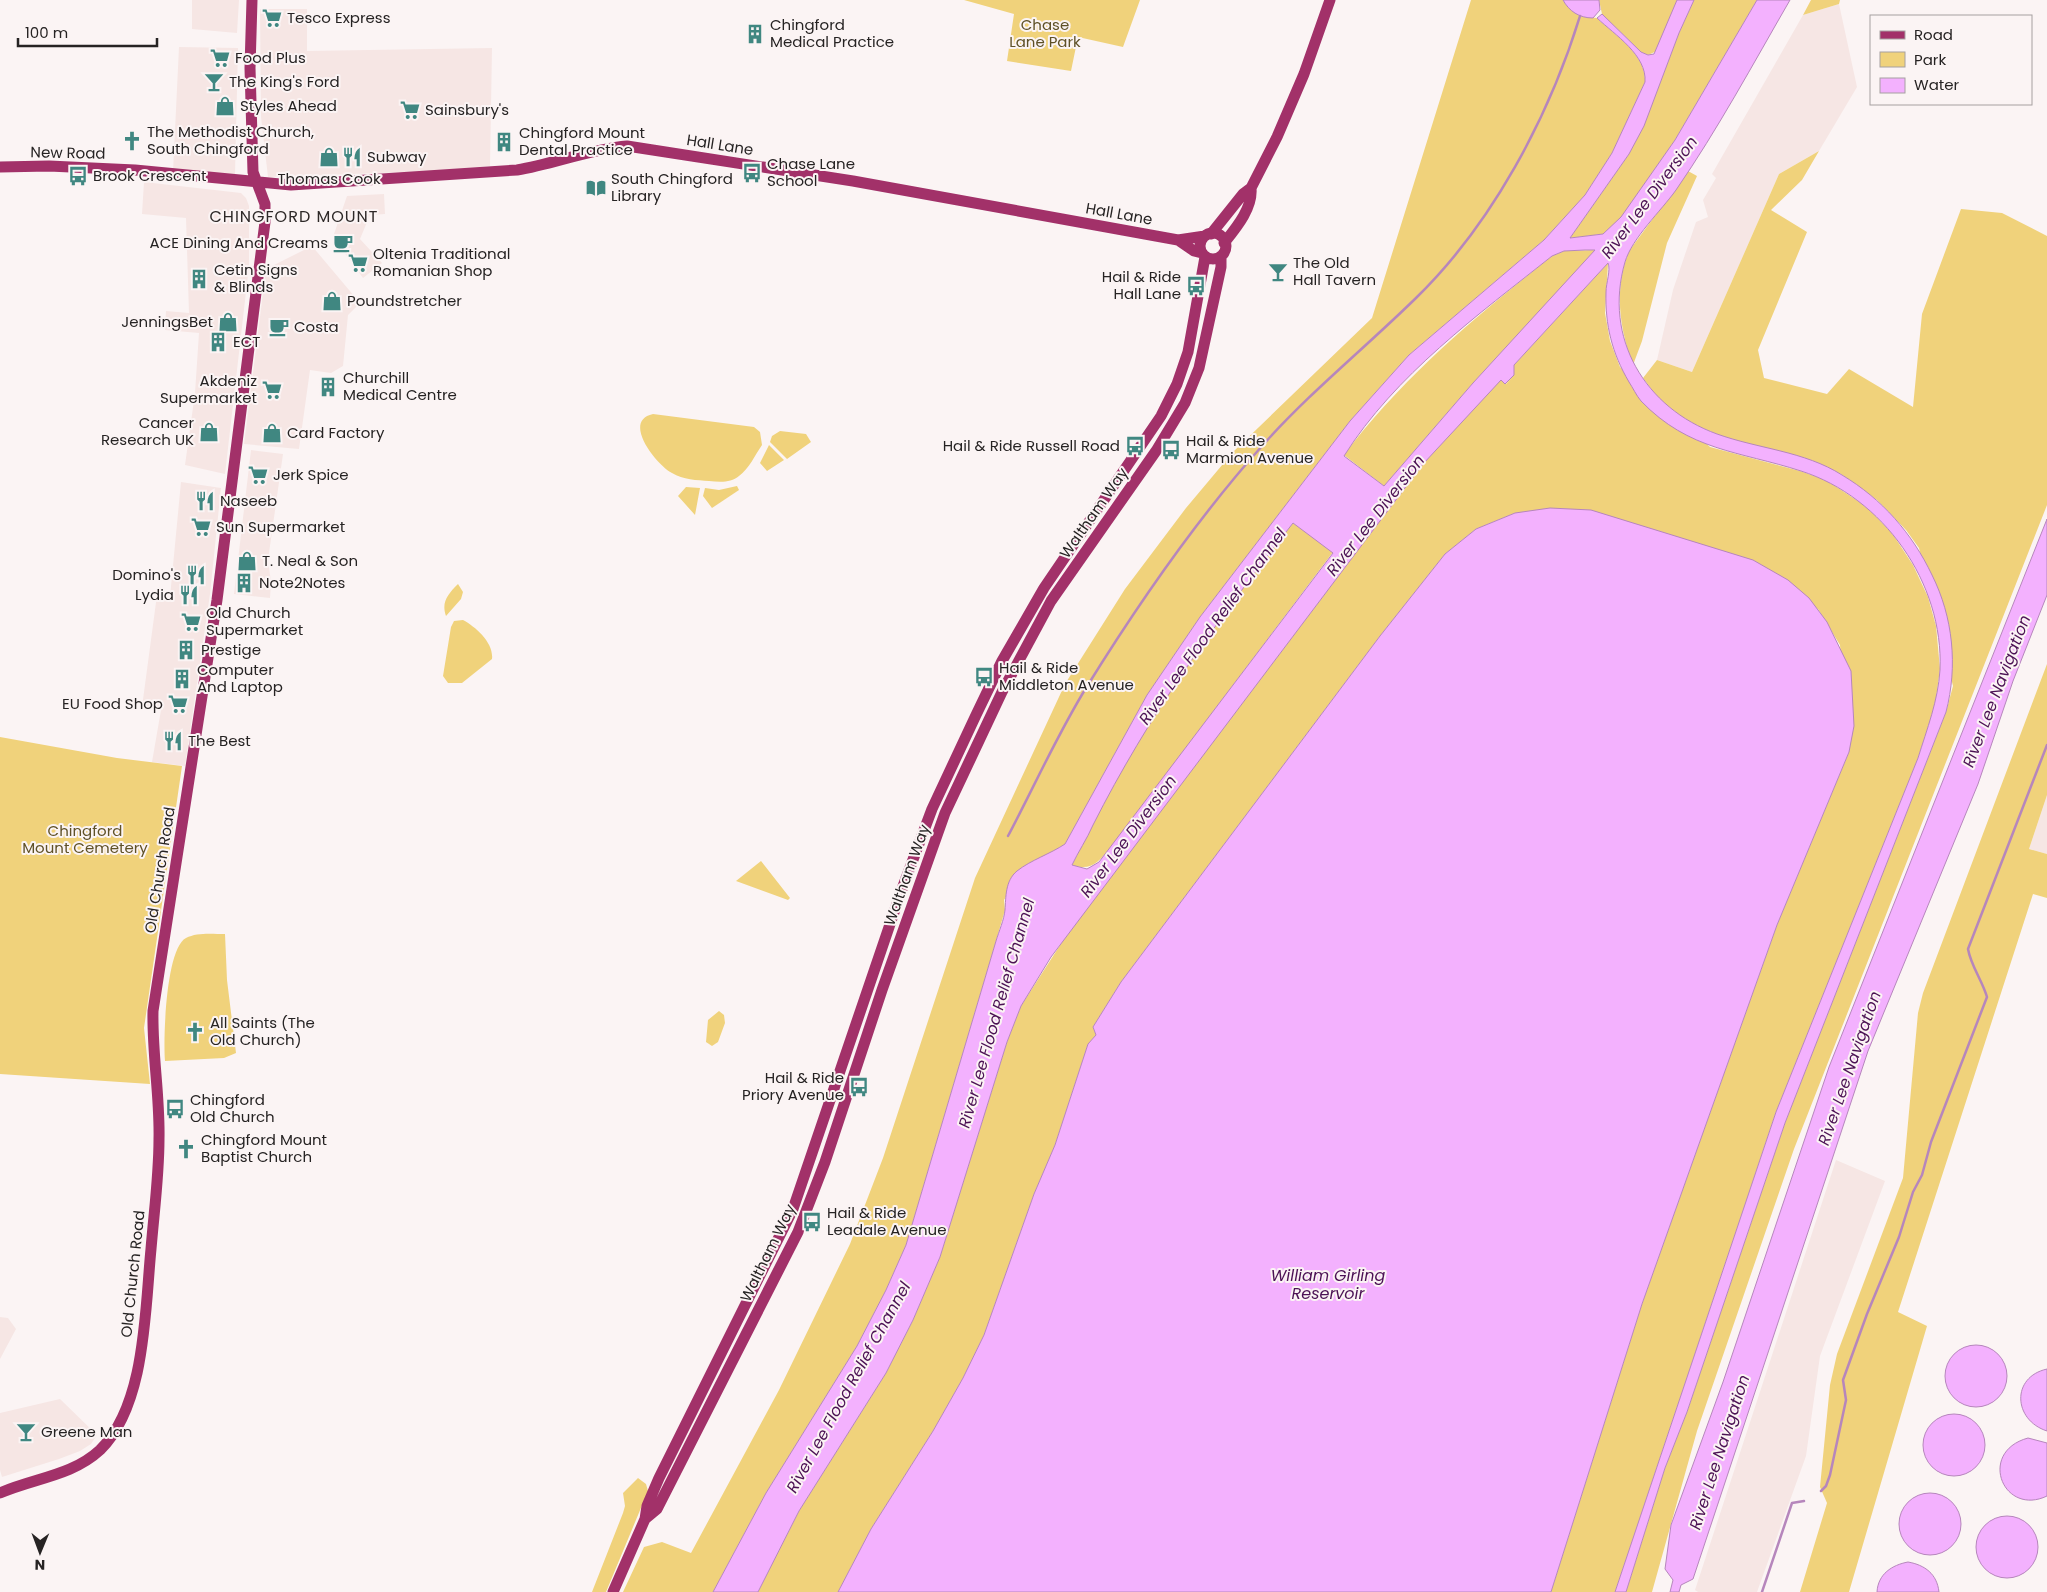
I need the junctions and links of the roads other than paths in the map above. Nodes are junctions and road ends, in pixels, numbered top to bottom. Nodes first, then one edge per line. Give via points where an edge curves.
1 (252, 0) edge
2 (1330, 0) edge
3 (0, 167) edge
4 (255, 182) junction
5 (1251, 188) junction
6 (1208, 235) junction
7 (1178, 240) junction
8 (1224, 243) junction
9 (1204, 255) junction
10 (1221, 256) junction
11 (1115, 483) junction
12 (1128, 491) junction
13 (1053, 575) junction
14 (1064, 582) junction
15 (976, 715) junction
16 (988, 721) junction
17 (910, 866) junction
18 (924, 870) junction
19 (891, 919) junction
20 (906, 923) junction
21 (876, 959) junction
22 (891, 964) junction
23 (858, 1016) junction
24 (872, 1020) junction
25 (828, 1110) junction
26 (842, 1113) junction
27 (783, 1232) junction
28 (795, 1238) junction
29 (730, 1335) junction
30 (742, 1341) junction
31 (659, 1478) junction
32 (670, 1484) junction
33 (0, 1492) edge
34 (645, 1519) junction
35 (613, 1592) edge

1 - 4 main road via 250,68
2 - 5 main road via 1304,74
3 - 4 main road, New Road via 135,170
4 - 7 main road, Hall Lane via 291,185 488,173 538,167 627,146 854,181
4 - 33 main road, Old Church Road via 265,204 265,230 215,609 153,1011 159,1139 146,1311 135,1377 113,1433 89,1459 65,1472
5 - 6 main road
5 - 8 main road via 1252,197 1242,218
6 - 7 main road, Hall Lane
6 - 8 main road via 1220,236
6 - 9 main road via 1200,244
7 - 9 main road, Hall Lane
8 - 10 main road
9 - 10 main road via 1212,259
9 - 11 main road, Waltham Way via 1188,352 1177,384 1161,416
10 - 12 main road, Waltham Way via 1194,383 1174,422
11 - 12 main road
11 - 13 main road, Waltham Way
12 - 14 main road, Waltham Way
13 - 14 main road
13 - 15 main road, Waltham Way via 1002,661
14 - 16 main road, Waltham Way
15 - 16 main road
15 - 17 main road, Waltham Way via 932,809
16 - 18 main road, Waltham Way via 945,812
17 - 18 main road
17 - 19 main road, Waltham Way
18 - 20 main road, Waltham Way
19 - 20 main road
19 - 21 main road, Waltham Way
20 - 22 main road, Waltham Way
21 - 22 main road
21 - 23 main road, Waltham Way
22 - 24 main road, Waltham Way
23 - 24 main road
23 - 25 main road, Waltham Way
24 - 26 main road, Waltham Way
25 - 26 main road
25 - 27 main road, Waltham Way
26 - 28 main road, Waltham Way
27 - 28 main road
27 - 29 main road, Waltham Way
28 - 30 main road, Waltham Way
29 - 30 main road
29 - 31 main road, Waltham Way
30 - 32 main road, Waltham Way
31 - 32 main road
31 - 34 main road, Waltham Way
32 - 34 main road, Waltham Way via 657,1510
34 - 35 main road, Waltham Way

